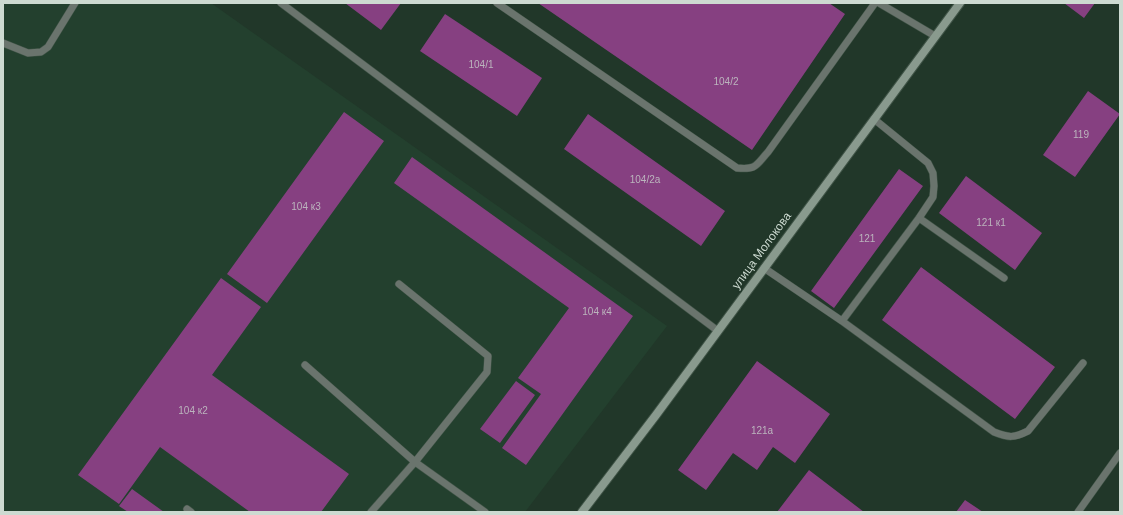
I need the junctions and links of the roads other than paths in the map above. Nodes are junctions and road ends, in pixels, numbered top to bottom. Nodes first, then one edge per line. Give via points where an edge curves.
1 (75, 3) edge
2 (282, 3) edge
3 (497, 3) edge
4 (875, 3) edge
5 (880, 3) edge
6 (960, 3) edge
7 (935, 36) junction
8 (3, 43) edge
9 (874, 119) junction
10 (918, 218) junction
11 (764, 268) junction
12 (1004, 278) dead end
13 (399, 284) dead end
14 (842, 321) junction
15 (718, 331) junction
16 (1083, 363) dead end
17 (305, 365) dead end
18 (1120, 453) edge
19 (415, 462) junction
20 (371, 512) edge
21 (485, 512) edge
22 (582, 512) edge
23 (1078, 512) edge

1 - 8 lane via 48,47 41,52 28,53
2 - 15 lane
3 - 4 lane via 737,168 746,169 754,168 768,152
5 - 7 lane
6 - 7 street, улица Молокова
7 - 9 street, улица Молокова
9 - 10 lane via 928,164 933,173 933,197
9 - 11 street, улица Молокова
10 - 12 lane
10 - 14 lane
11 - 14 lane
11 - 15 street, улица Молокова
13 - 19 lane via 488,356 487,372
14 - 16 lane via 994,432 1006,437 1017,437 1028,431
15 - 22 street, улица Молокова
17 - 19 lane
18 - 23 lane
19 - 20 lane
19 - 21 lane

